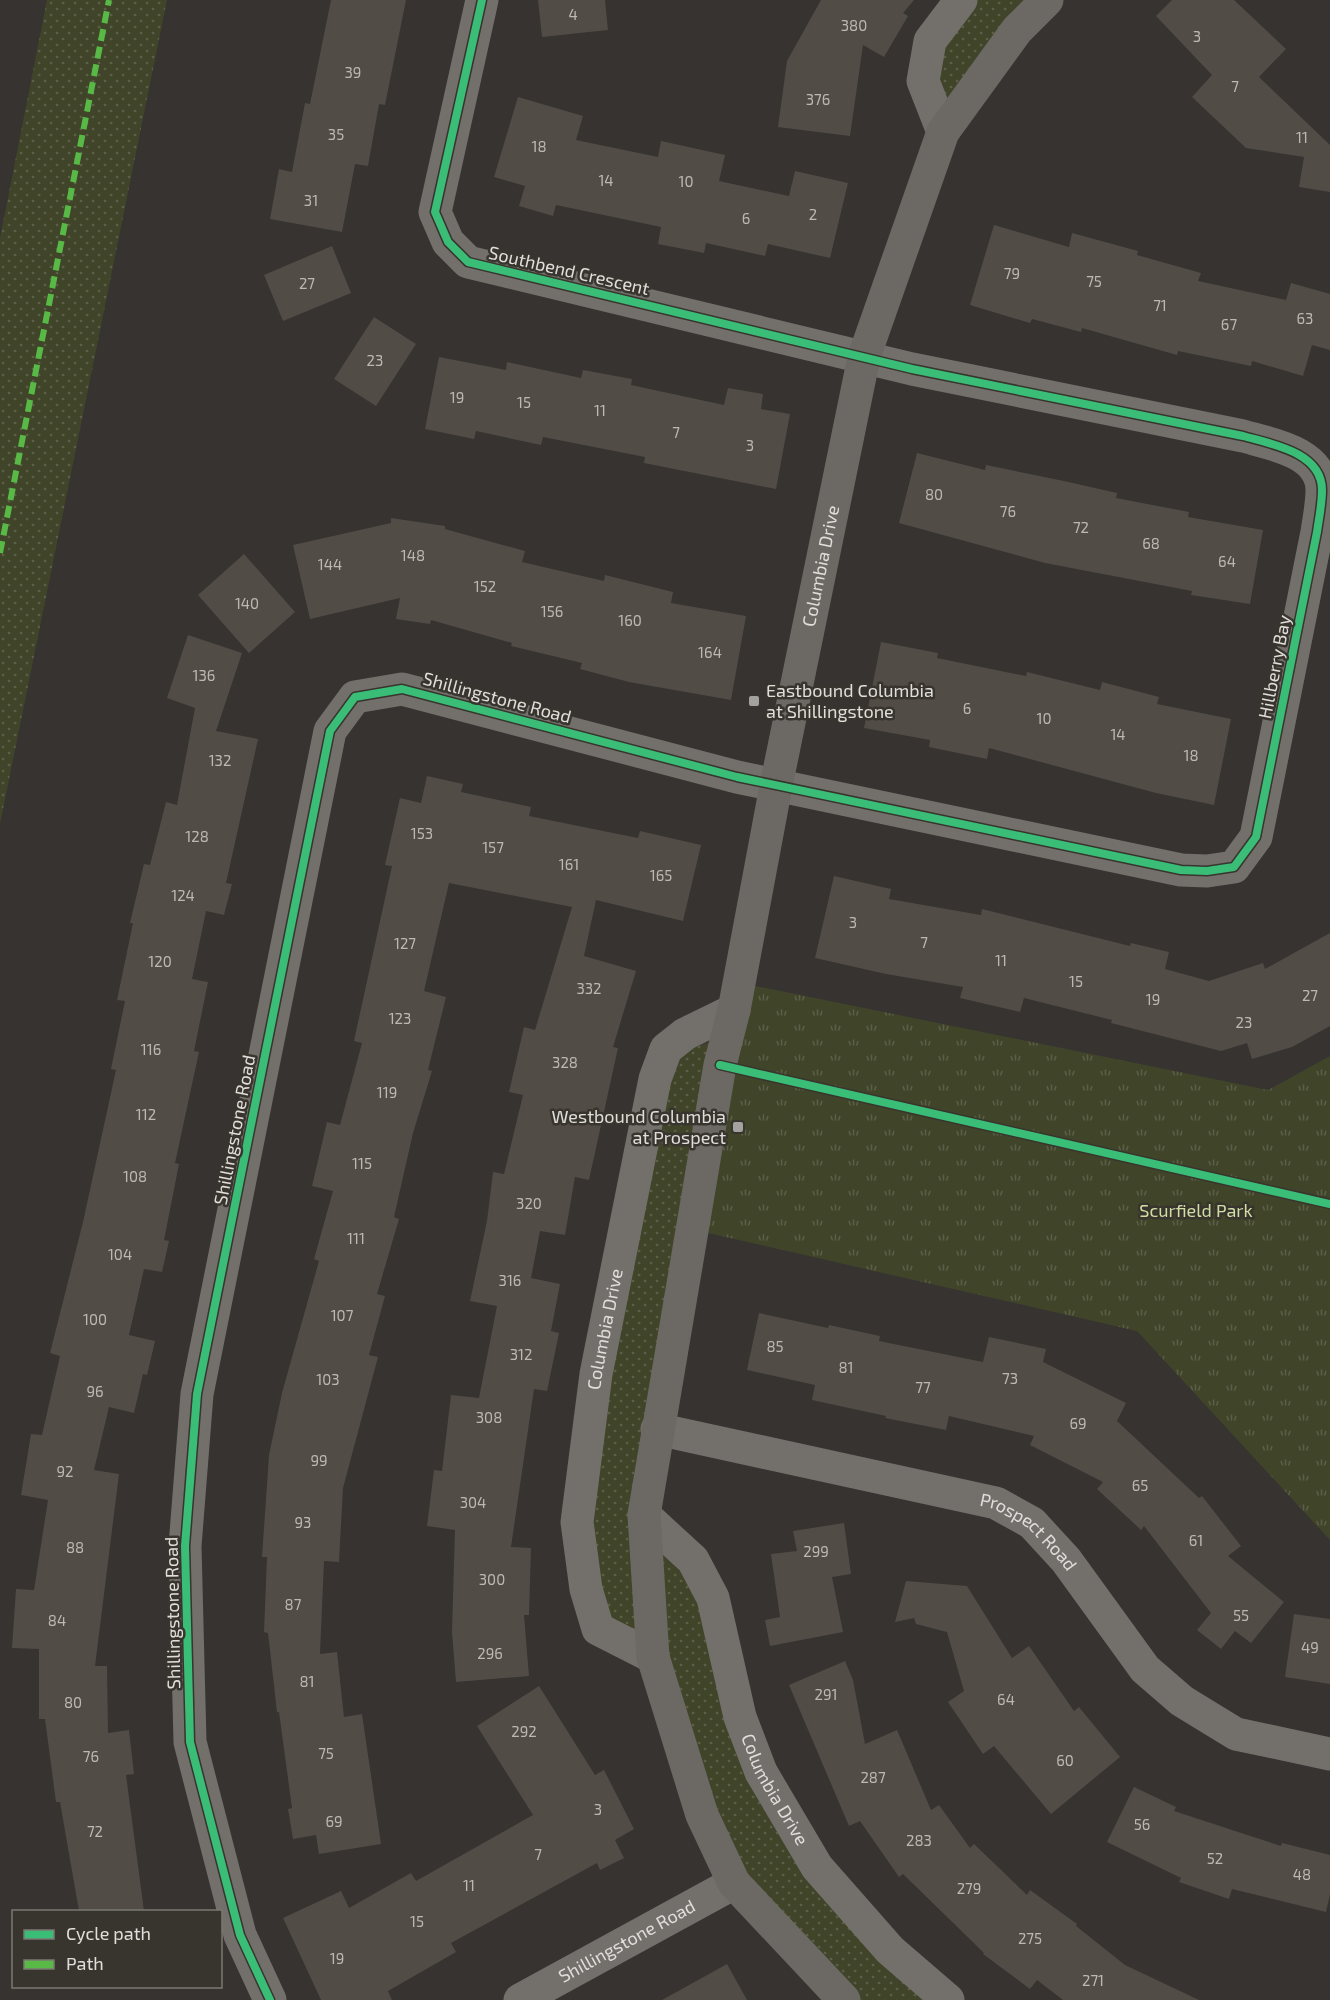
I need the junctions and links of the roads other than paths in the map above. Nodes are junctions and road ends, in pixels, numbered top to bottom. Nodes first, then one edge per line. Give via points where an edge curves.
1 (482, 0) edge
2 (961, 0) edge
3 (1047, 0) edge
4 (943, 132) junction
5 (864, 357) junction
6 (776, 786) junction
7 (734, 1010) junction
8 (657, 1429) junction
9 (644, 1515) junction
10 (653, 1657) junction
11 (1330, 1754) edge
12 (734, 1883) junction
13 (270, 2000) edge
14 (520, 2000) edge
15 (844, 2000) edge
16 (948, 2000) edge

1 - 5 street, Southbend Crescent via 435,212 448,242 468,262
2 - 4 street via 930,40 923,81
3 - 4 street, Columbia Drive via 1017,30
4 - 5 street, Columbia Drive
5 - 6 street, Columbia Drive
5 - 6 street, Hillberry Bay via 1243,436 1283,447 1312,463 1323,488 1317,532 1256,837 1234,867 1181,870
6 - 7 street, Columbia Drive
6 - 13 street, Shillingstone Road via 402,689 355,697 330,732 197,1394 185,1546 190,1742 240,1935
7 - 8 street, Columbia Drive via 720,1065
7 - 10 street, Columbia Drive via 685,1034 666,1049 655,1079 596,1374 577,1522 586,1589 598,1629
8 - 9 street, Columbia Drive
8 - 11 street, Prospect Road via 996,1503 1032,1523 1066,1560 1145,1669 1182,1701 1236,1734
9 - 10 street, Columbia Drive
9 - 16 street, Columbia Drive via 693,1560 713,1598 740,1717 752,1750 817,1867 890,1950
10 - 12 street, Columbia Drive via 702,1815
12 - 14 street, Shillingstone Road
12 - 15 street, Columbia Drive

